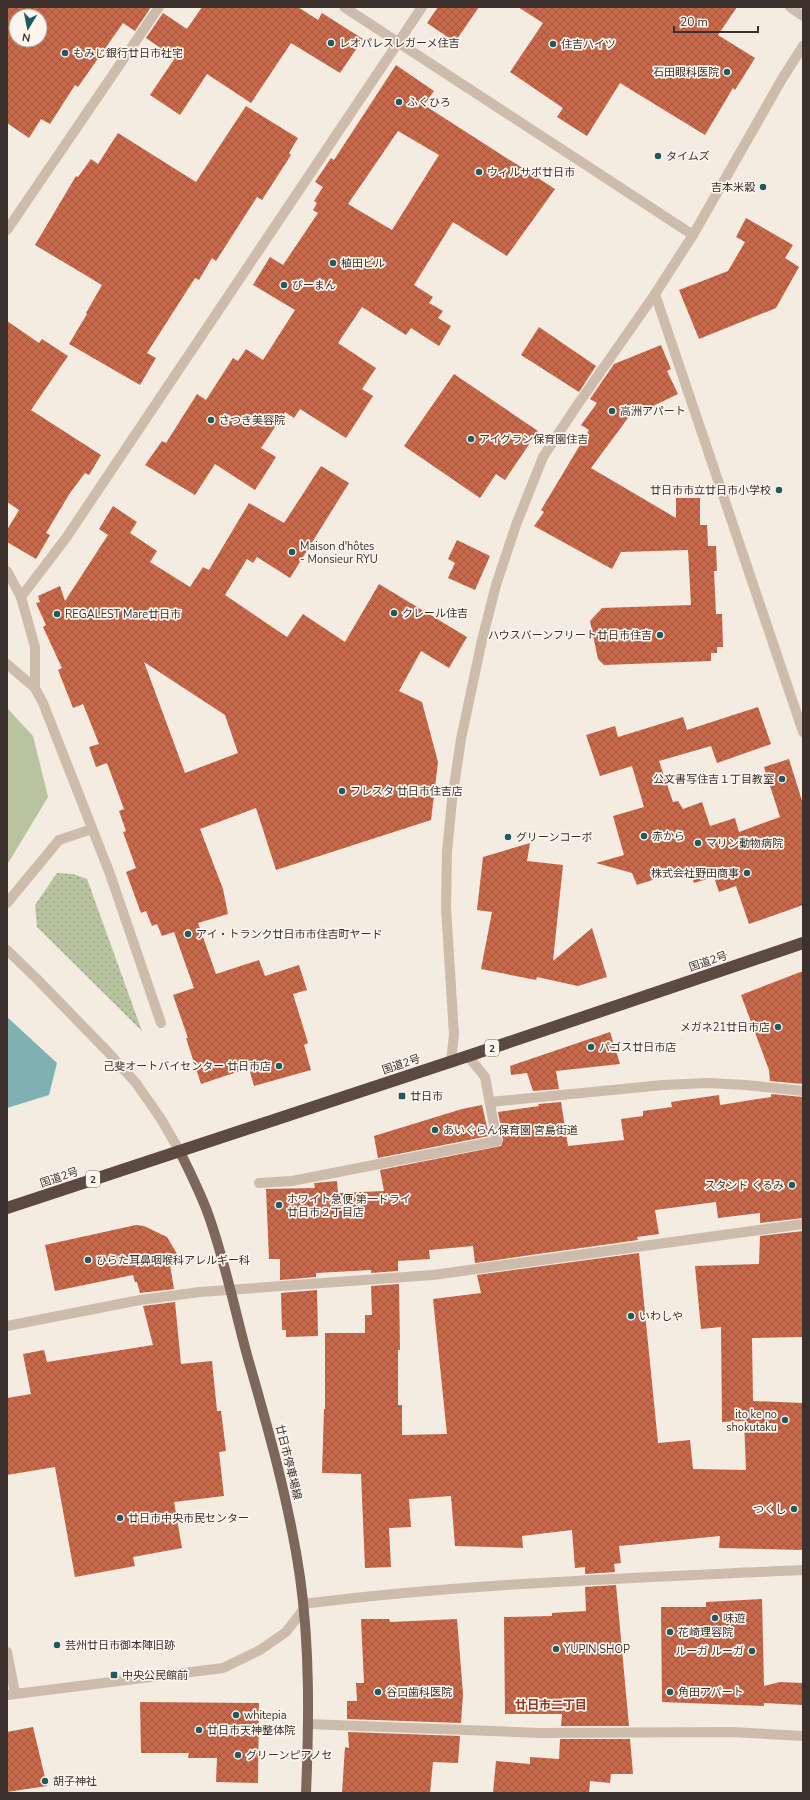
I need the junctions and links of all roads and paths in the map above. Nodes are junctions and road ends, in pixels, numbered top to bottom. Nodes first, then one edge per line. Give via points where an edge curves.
1 (160, 7) edge
2 (344, 7) edge
3 (422, 7) edge
4 (790, 7) edge
5 (803, 16) edge
6 (398, 43) junction
7 (803, 46) edge
8 (7, 230) edge
9 (693, 235) junction
10 (655, 294) junction
11 (7, 571) edge
12 (21, 597) junction
13 (7, 664) edge
14 (35, 688) junction
15 (799, 705) edge
16 (803, 732) edge
17 (92, 828) junction
18 (7, 903) edge
19 (803, 943) edge
20 (7, 950) edge
21 (161, 1023) dead end
22 (468, 1056) junction
23 (451, 1062) junction
24 (803, 1092) edge
25 (490, 1102) junction
26 (179, 1150) junction
27 (259, 1183) dead end
28 (7, 1208) edge
29 (803, 1224) edge
30 (230, 1290) junction
31 (7, 1326) edge
32 (803, 1570) edge
33 (303, 1607) junction
34 (7, 1652) edge
35 (11, 1694) edge
36 (308, 1724) junction
37 (803, 1736) edge
38 (306, 1793) edge

1 - 8 street
2 - 6 street
3 - 6 street
4 - 5 street
6 - 9 street
6 - 12 street via 66,538
7 - 9 street
9 - 10 street
10 - 15 street
10 - 23 street via 543,457 496,584 462,739 448,845 446,907 454,1035
11 - 12 street
12 - 14 street via 35,647
13 - 14 street
14 - 17 street
15 - 16 street
17 - 18 street via 59,840
17 - 21 street
19 - 22 highway, 国道2号 / 2
20 - 26 street via 136,1083
22 - 23 highway, 国道2号 / 2
22 - 25 street via 485,1077
23 - 26 highway, 国道2号 / 2
24 - 25 street via 708,1083
25 - 27 street via 497,1141 292,1181
26 - 28 highway, 国道2号 / 2
26 - 30 main road, 廿日市停車場線 via 207,1212
29 - 30 street via 433,1275
30 - 31 street via 140,1300
30 - 33 main road, 廿日市停車場線 via 290,1516
32 - 33 street via 462,1588
33 - 35 street via 286,1632 260,1650 223,1668
33 - 36 main road, 廿日市停車場線 via 307,1650
34 - 35 street
36 - 37 street via 540,1732 730,1732
36 - 38 main road, 廿日市停車場線

